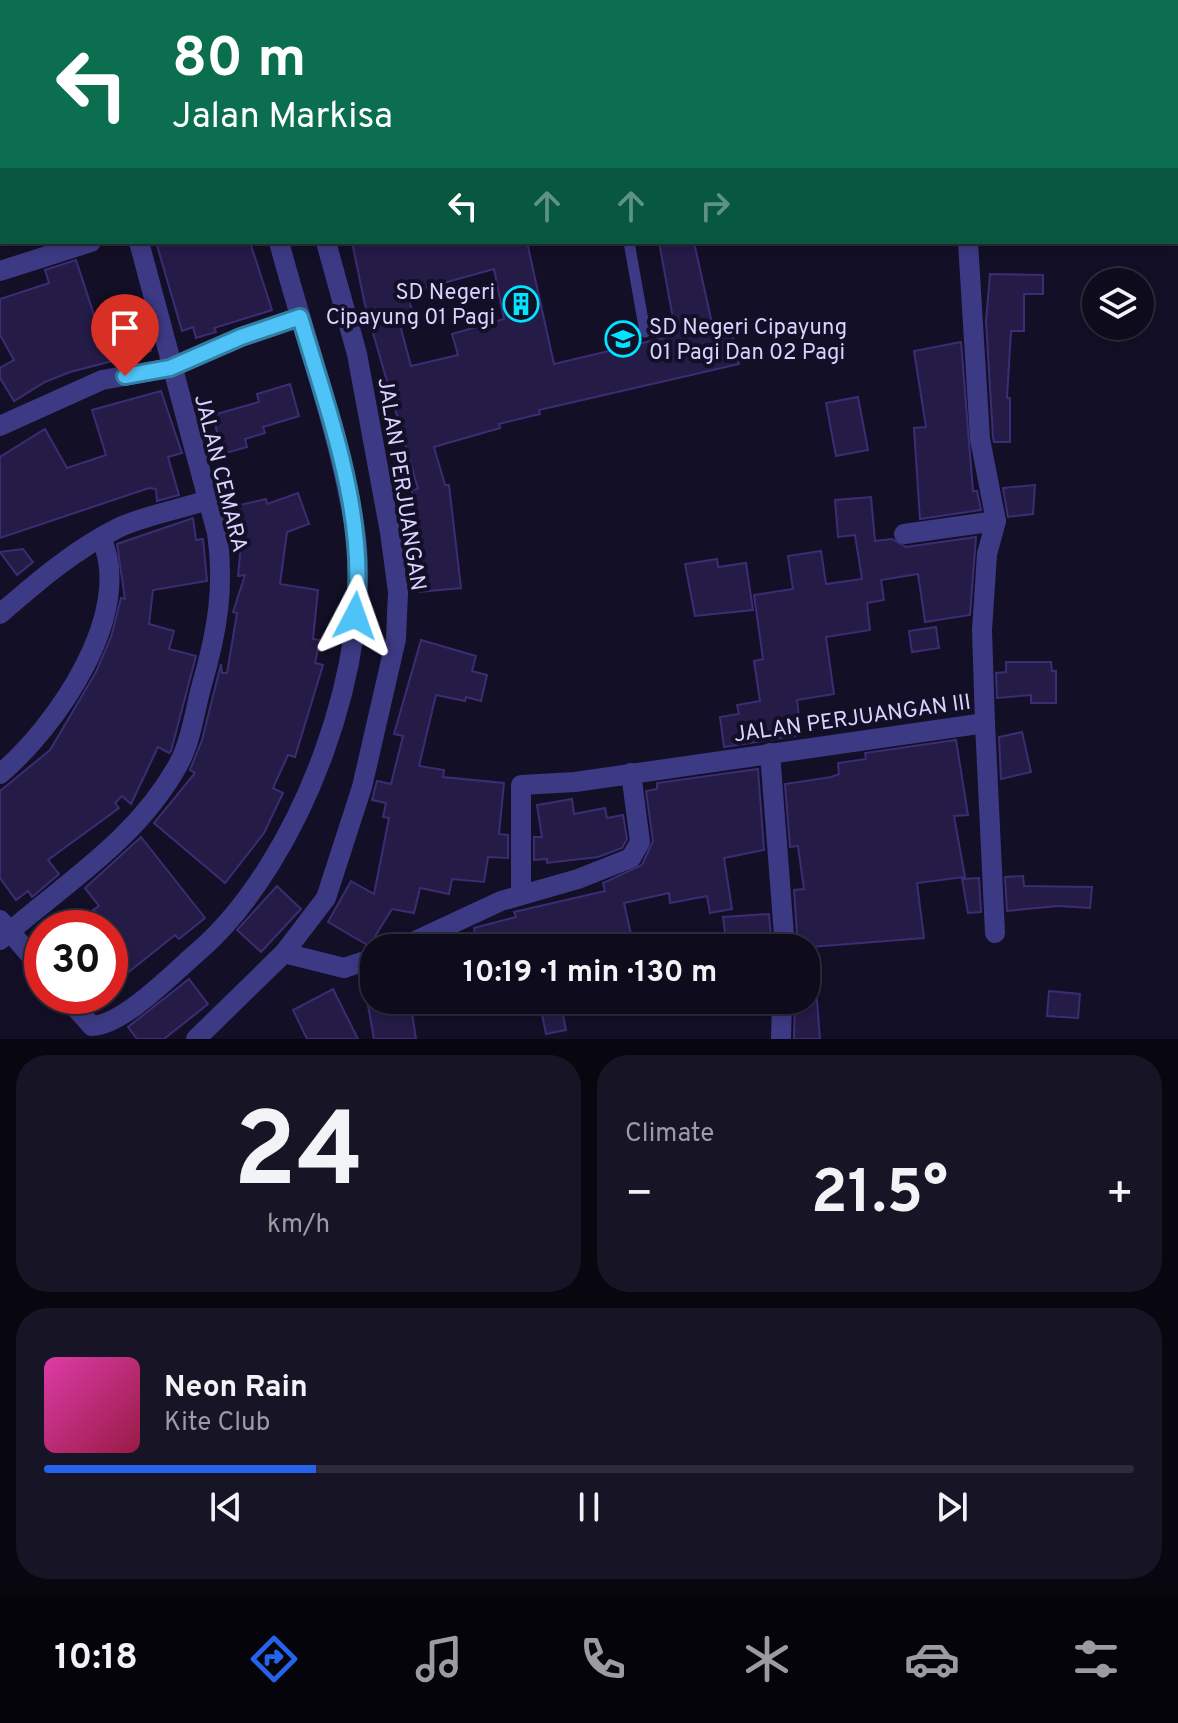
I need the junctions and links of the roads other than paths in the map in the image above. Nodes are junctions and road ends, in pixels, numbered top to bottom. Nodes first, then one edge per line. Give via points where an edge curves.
1 (85, 244) edge
2 (140, 244) edge
3 (280, 244) edge
4 (327, 244) edge
5 (629, 244) edge
6 (968, 244) edge
7 (0, 271) edge
8 (300, 317) junction
9 (645, 332) dead end
10 (170, 368) junction
11 (0, 426) edge
12 (208, 500) junction
13 (996, 521) junction
14 (904, 534) dead end
15 (101, 538) junction
16 (0, 614) edge
17 (985, 723) junction
18 (770, 753) junction
19 (631, 773) junction
20 (0, 774) edge
21 (521, 894) junction
22 (3, 931) edge
23 (995, 933) dead end
24 (428, 934) edge
25 (784, 934) edge
26 (24, 951) edge
27 (284, 953) junction
28 (360, 963) edge
29 (128, 1008) edge
30 (81, 1014) edge
31 (121, 1014) edge
32 (782, 1014) edge
33 (196, 1039) edge
34 (781, 1039) edge

1 - 7 street
2 - 10 street, JALAN CEMARA
3 - 8 street
4 - 27 street, JALAN PERJUANGAN via 369,414 395,563 398,614 390,675 342,858 326,898
5 - 9 lane
6 - 13 street, JALAN PERJUANGAN III via 982,458
8 - 10 street
8 - 29 street via 354,526 358,586 340,696 300,811 276,854 208,942
10 - 11 street via 102,380
10 - 12 street, JALAN CEMARA
12 - 15 street
12 - 22 street, JALAN CEMARA via 221,562 220,612 179,763 122,839 75,882
13 - 14 street
13 - 17 street, JALAN PERJUANGAN III via 987,554 982,630
15 - 16 street
15 - 20 street via 108,554 108,589 92,650 57,716
17 - 18 street, JALAN PERJUANGAN III
17 - 23 street
18 - 19 street, JALAN PERJUANGAN III
18 - 25 street
19 - 21 street via 640,842 631,858
19 - 21 street, JALAN PERJUANGAN III via 521,785
21 - 24 street
22 - 26 street
27 - 28 street via 344,968
27 - 33 street, JALAN PERJUANGAN
30 - 31 street via 92,1026
32 - 34 street

